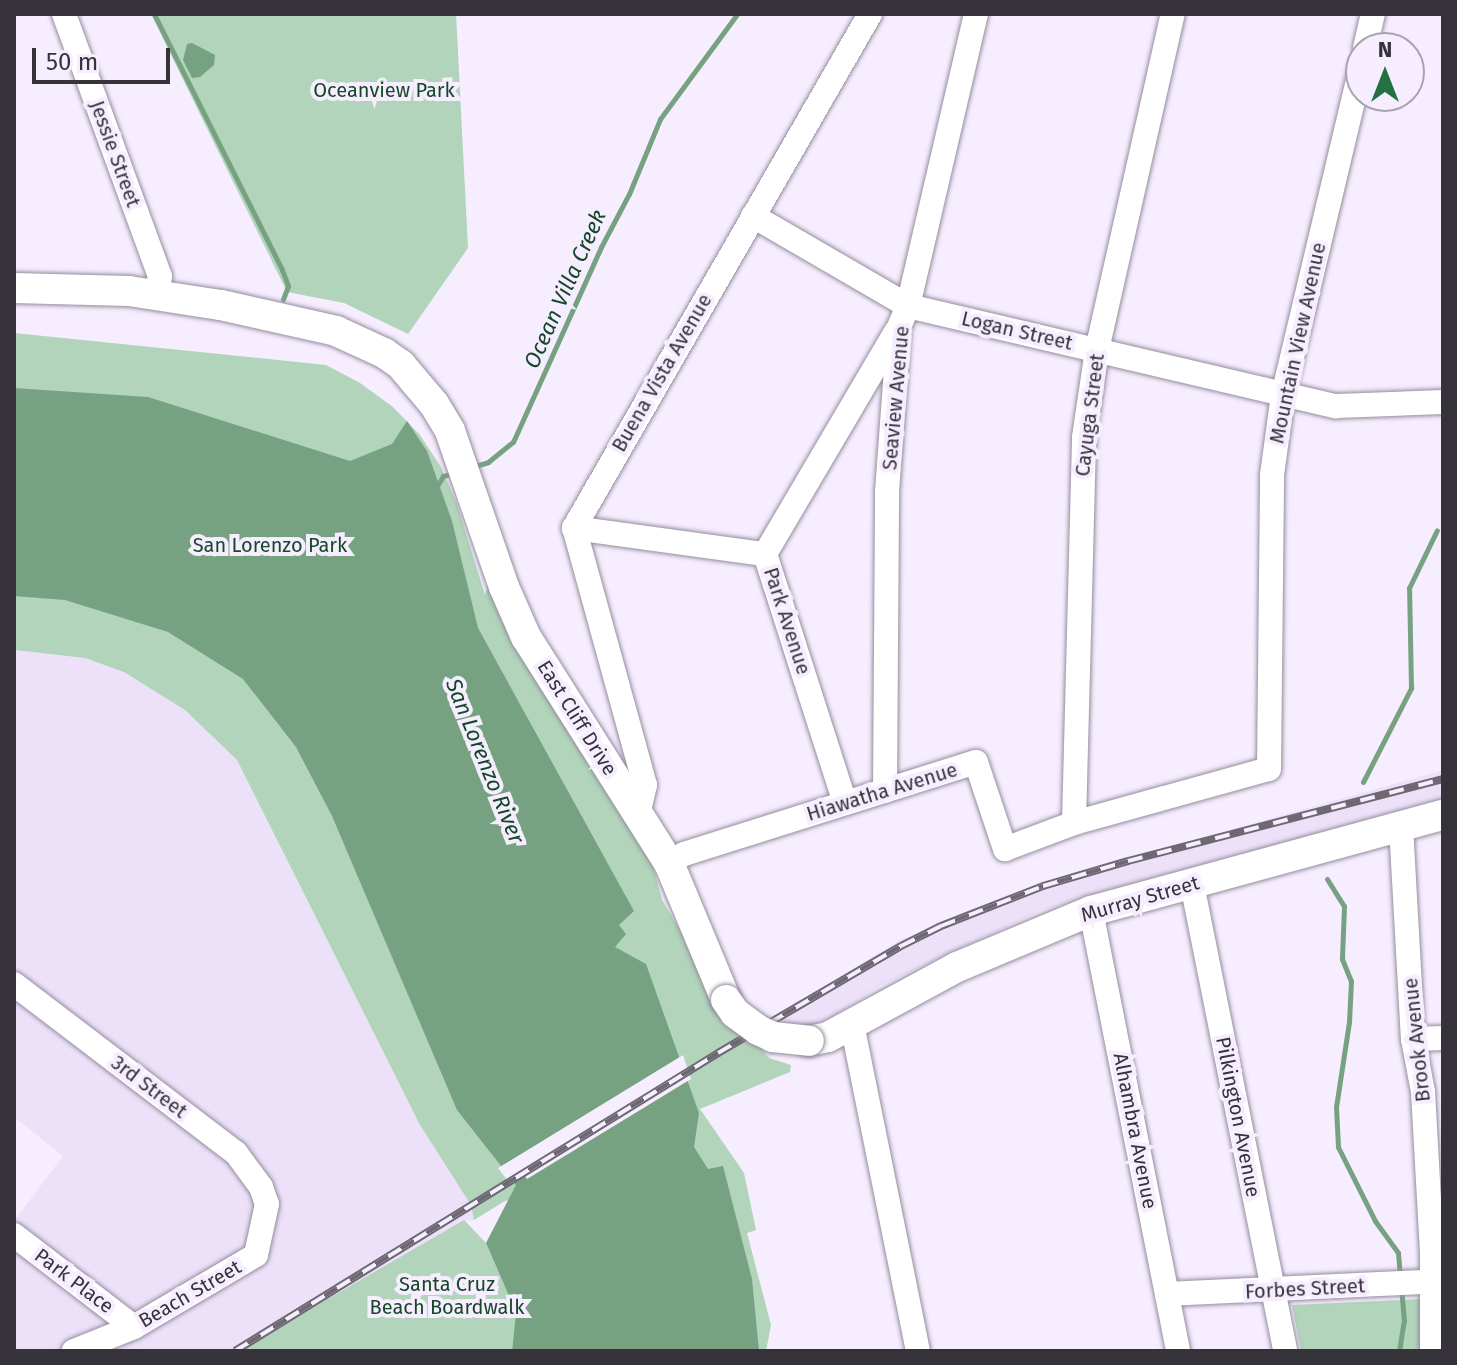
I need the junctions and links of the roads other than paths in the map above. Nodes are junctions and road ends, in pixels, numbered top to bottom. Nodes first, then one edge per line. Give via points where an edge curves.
1 (64, 14) edge
2 (870, 14) edge
3 (976, 14) edge
4 (1173, 14) edge
5 (1350, 112) edge
6 (753, 216) junction
7 (14, 288) edge
8 (157, 295) junction
9 (904, 316) junction
10 (1097, 350) junction
11 (1283, 395) junction
12 (1443, 402) edge
13 (574, 528) junction
14 (765, 554) junction
15 (1269, 769) joint
16 (885, 791) junction
17 (845, 803) junction
18 (630, 804) junction
19 (1443, 815) edge
20 (1074, 823) junction
21 (1401, 826) junction
22 (669, 863) junction
23 (1192, 884) junction
24 (1091, 911) junction
25 (14, 984) edge
26 (852, 1024) junction
27 (1443, 1038) edge
28 (1413, 1039) junction
29 (267, 1204) joint
30 (14, 1235) edge
31 (1436, 1281) edge
32 (1273, 1291) junction
33 (1167, 1294) junction
34 (134, 1327) junction
35 (74, 1351) edge
36 (918, 1351) edge
37 (1178, 1351) edge
38 (1285, 1351) edge
39 (1432, 1351) edge

1 - 8 street, Jessie Street via 160,276
2 - 6 street, Buena Vista Avenue
3 - 9 street, Seaview Avenue
4 - 10 street, Cayuga Street
5 - 11 street, Mountain View Avenue
6 - 9 street, Logan Street
6 - 13 street, Buena Vista Avenue
7 - 8 main road, East Cliff Drive
8 - 18 main road, East Cliff Drive via 336,331 384,353 416,381 450,431 526,637
9 - 10 street, Logan Street
9 - 14 street, Park Avenue
9 - 16 street, Seaview Avenue via 887,492
10 - 11 street, Logan Street
10 - 20 street, Cayuga Street via 1084,437 1079,526
11 - 12 street, Logan Street via 1336,406
11 - 15 street, Mountain View Avenue via 1272,475
13 - 14 street
13 - 18 street via 638,756
14 - 17 street, Park Avenue
15 - 20 street, Hiawatha Avenue
16 - 17 street, Hiawatha Avenue
16 - 20 street, Hiawatha Avenue via 976,762 1005,849
17 - 22 street, Hiawatha Avenue
18 - 22 main road, East Cliff Drive
19 - 21 main road, Murray Street
21 - 23 main road, Murray Street
21 - 28 street, Brook Avenue
22 - 26 main road, East Cliff Drive, bridge via 735,1013 773,1037 809,1041
23 - 24 main road, Murray Street
23 - 32 street, Pilkington Avenue
24 - 26 main road, Murray Street via 957,967
24 - 33 street, Alhambra Avenue
25 - 29 street, 3rd Street via 236,1153
26 - 36 street
27 - 28 street
28 - 31 street, Brook Avenue via 1423,1092
29 - 34 street, Beach Street via 256,1255
30 - 34 street, Park Place
31 - 32 street, Forbes Street
31 - 39 street, Brook Avenue
32 - 33 street, Forbes Street
32 - 38 street, Pilkington Avenue
33 - 37 street, Alhambra Avenue
34 - 35 street, Beach Street

